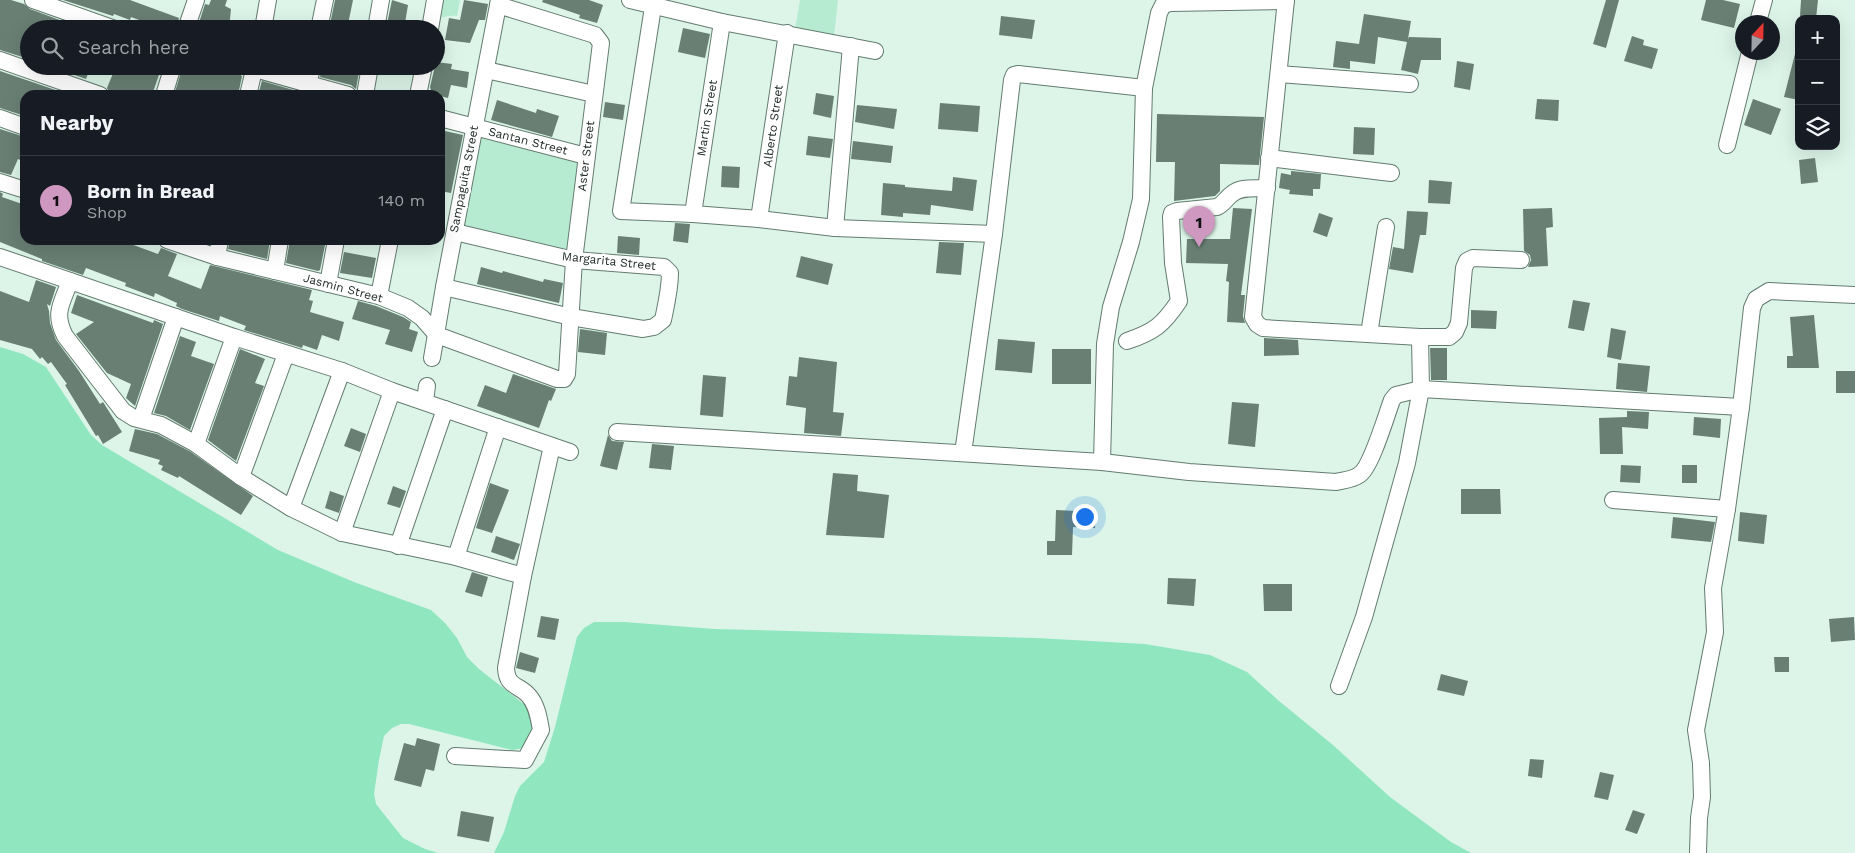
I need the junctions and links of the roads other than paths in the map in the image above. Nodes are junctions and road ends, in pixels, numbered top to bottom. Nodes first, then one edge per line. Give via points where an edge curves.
1 (33, 0) edge
2 (196, 0) edge
3 (268, 0) edge
4 (325, 0) edge
5 (382, 0) edge
6 (435, 0) edge
7 (630, 0) edge
8 (1764, 0) edge
9 (1286, 1) edge
10 (498, 3) edge
11 (653, 7) junction
12 (1760, 15) edge
13 (90, 20) edge
14 (189, 20) edge
15 (264, 20) edge
16 (322, 20) edge
17 (378, 20) edge
18 (432, 20) edge
19 (722, 22) junction
20 (787, 33) junction
21 (852, 46) junction
22 (875, 51) dead end
23 (0, 60) edge
24 (1748, 60) edge
25 (20, 67) edge
26 (486, 70) junction
27 (1279, 74) junction
28 (43, 75) edge
29 (170, 75) edge
30 (250, 75) edge
31 (271, 75) edge
32 (310, 75) edge
33 (368, 75) edge
34 (422, 75) edge
35 (1410, 84) dead end
36 (1144, 88) junction
37 (307, 89) edge
38 (86, 90) edge
39 (166, 90) edge
40 (249, 90) edge
41 (366, 90) edge
42 (419, 90) edge
43 (594, 94) junction
44 (0, 118) edge
45 (445, 119) edge
46 (20, 125) edge
47 (474, 128) junction
48 (1727, 145) dead end
49 (586, 156) junction
50 (1269, 158) junction
51 (1391, 174) dead end
52 (0, 182) edge
53 (20, 188) edge
54 (1267, 188) junction
55 (693, 214) junction
56 (759, 219) junction
57 (1386, 227) dead end
58 (835, 228) junction
59 (454, 232) junction
60 (994, 234) junction
61 (181, 245) edge
62 (219, 245) edge
63 (279, 245) edge
64 (335, 245) edge
65 (389, 245) edge
66 (0, 257) edge
67 (217, 258) junction
68 (574, 260) junction
69 (1521, 260) dead end
70 (275, 271) junction
71 (70, 281) junction
72 (328, 284) junction
73 (444, 287) junction
74 (1855, 295) edge
75 (379, 296) junction
76 (176, 317) junction
77 (571, 318) junction
78 (1369, 334) junction
79 (437, 335) junction
80 (234, 337) junction
81 (1420, 337) junction
82 (1127, 341) dead end
83 (286, 354) junction
84 (432, 358) dead end
85 (342, 371) junction
86 (564, 379) joint
87 (1421, 389) junction
88 (392, 390) junction
89 (1741, 407) junction
90 (445, 409) junction
91 (141, 420) junction
92 (498, 427) junction
93 (617, 432) dead end
94 (196, 444) junction
95 (552, 446) junction
96 (570, 452) dead end
97 (962, 453) junction
98 (1102, 462) junction
99 (241, 477) junction
100 (1613, 500) dead end
101 (291, 508) junction
102 (1728, 509) junction
103 (342, 533) junction
104 (398, 546) junction
105 (456, 557) junction
106 (524, 576) junction
107 (1339, 686) dead end
108 (455, 756) dead end
109 (1698, 853) edge

1 - 13 street
2 - 14 street
3 - 15 street
4 - 16 street
5 - 17 street
6 - 18 street
7 - 11 street
8 - 12 street
9 - 27 street
9 - 36 street via 1170,2 1163,5
10 - 26 street, Sampaguita Street
10 - 43 street, Aster Street via 595,35 601,43
11 - 19 street
11 - 55 street via 620,211
19 - 20 street
19 - 55 street, Martin Street
20 - 21 street
20 - 56 street, Alberto Street
21 - 22 street
21 - 58 street
23 - 25 street
24 - 48 street
26 - 43 street
26 - 47 street, Sampaguita Street
27 - 35 street
27 - 50 street
28 - 38 street
29 - 39 street
30 - 40 street
31 - 37 street
32 - 37 street
33 - 41 street
34 - 42 street
36 - 60 street via 1014,75
36 - 98 street via 1140,199 1111,307 1105,344
43 - 49 street, Aster Street
44 - 46 street
45 - 47 street, Santan Street
47 - 49 street, Santan Street
47 - 59 street, Sampaguita Street
49 - 68 street, Aster Street
50 - 51 street
50 - 54 street
52 - 53 street
54 - 78 street via 1253,316 1257,324 1263,328
54 - 82 street via 1244,188 1232,193 1217,207 1172,213 1173,263 1179,301 1166,320 1145,335
55 - 56 street
56 - 58 street
57 - 78 street
58 - 60 street
59 - 68 street, Margarita Street
59 - 73 street, Sampaguita Street
60 - 97 street
61 - 67 street, Jasmin Street
62 - 67 street
63 - 70 street
64 - 72 street
65 - 75 street
66 - 71 street
67 - 70 street, Jasmin Street
68 - 77 street, Aster Street
68 - 77 street, Margarita Street via 664,267 670,274 670,284 663,320 654,327 643,329
69 - 81 street via 1473,258 1468,261 1464,268 1460,323 1455,332 1449,337
70 - 72 street, Jasmin Street
71 - 76 street
71 - 91 street via 59,311 59,324 65,336 118,406
72 - 75 street, Jasmin Street
73 - 77 street, Margarita Street
73 - 79 street, Sampaguita Street
74 - 89 street via 1769,292 1756,299 1752,308
75 - 79 street, Jasmin Street via 408,308
76 - 80 street
76 - 91 street
77 - 86 street, Aster Street
78 - 81 street
79 - 84 street, Sampaguita Street
79 - 86 street, Jasmin Street via 557,380
80 - 83 street
80 - 94 street
81 - 87 street
83 - 85 street
83 - 99 street
85 - 88 street
85 - 101 street
87 - 89 street
87 - 98 street via 1396,395 1392,400 1369,463 1361,475 1351,479 1336,482
87 - 107 street via 1407,463 1364,617
88 - 90 street via 426,393
88 - 103 street
89 - 102 street
90 - 92 street
90 - 104 street
91 - 94 street
92 - 95 street
92 - 105 street
93 - 97 street
94 - 99 street
95 - 96 street
95 - 106 street
97 - 98 street
99 - 101 street
100 - 102 street
101 - 103 street
102 - 109 street via 1713,588 1715,632 1696,730 1702,763
103 - 104 street
104 - 105 street
105 - 106 street
106 - 108 street via 506,678 529,696 541,730 525,760

